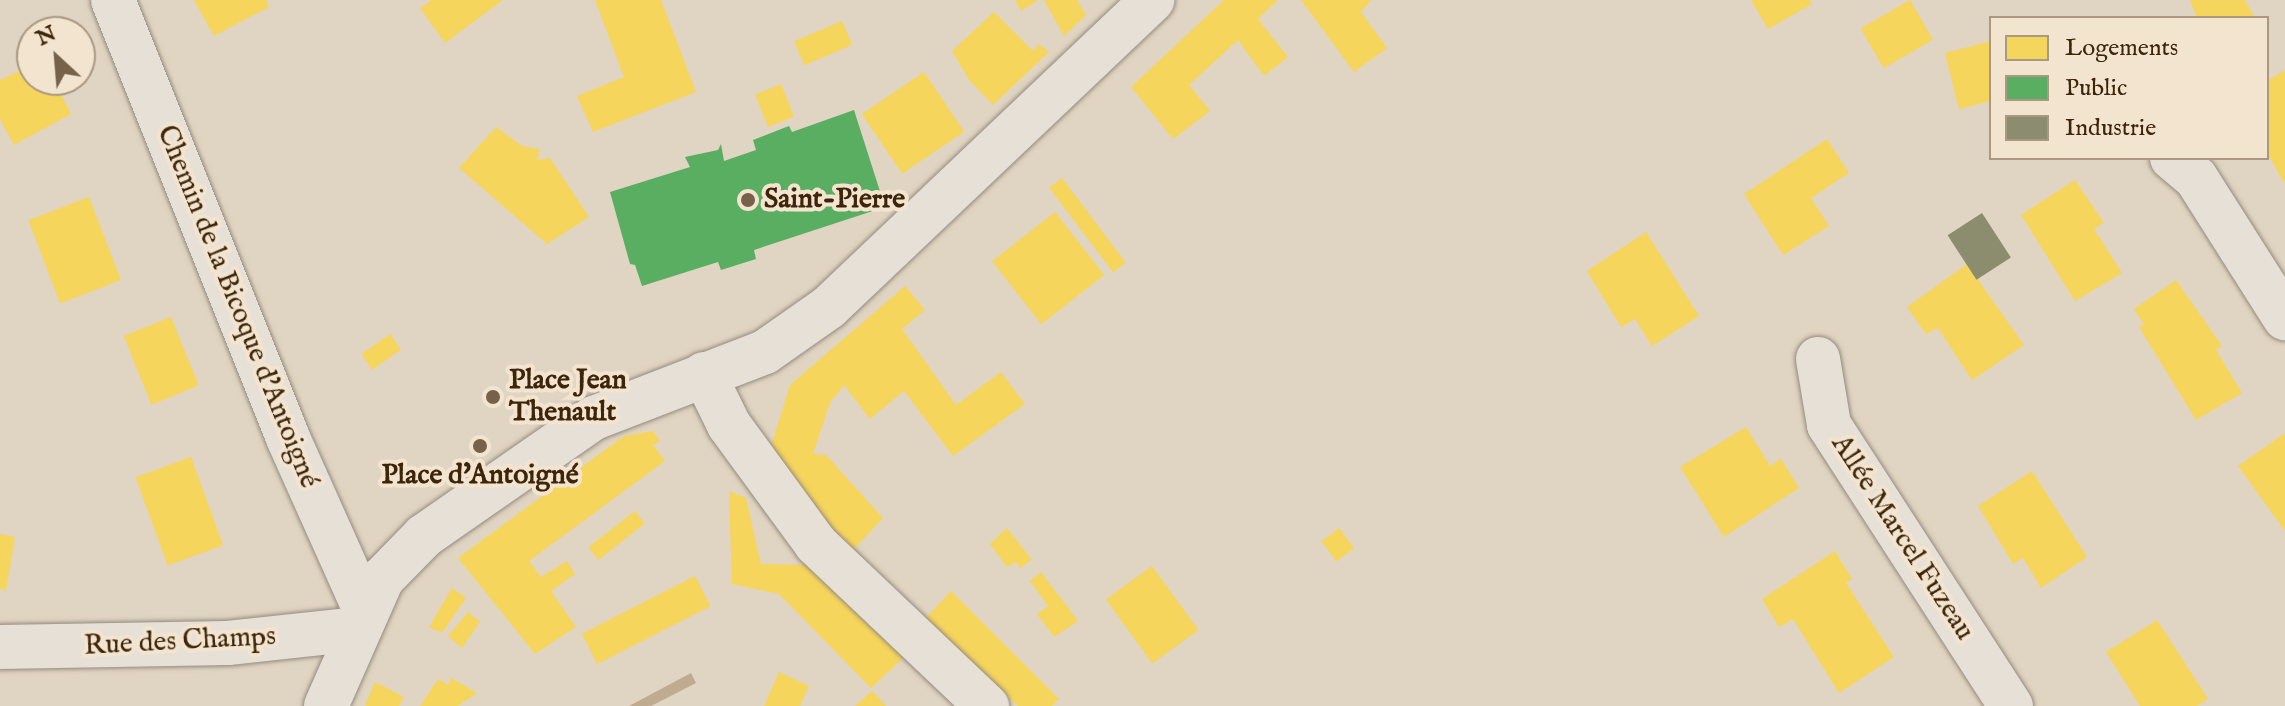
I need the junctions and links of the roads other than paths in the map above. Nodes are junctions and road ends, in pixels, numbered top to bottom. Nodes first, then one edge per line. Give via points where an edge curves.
1 (113, 0) edge
2 (1153, 0) edge
3 (2174, 160) edge
4 (2285, 318) edge
5 (1818, 359) dead end
6 (704, 374) junction
7 (362, 620) junction
8 (0, 647) edge
9 (326, 706) edge
10 (987, 706) edge
11 (2011, 706) edge

1 - 7 street, Chemin de la Bicoque d'Antoigné
2 - 6 street via 829,307 765,352
3 - 4 street via 2196,178
5 - 11 street, Allée Marcel Fuzeau via 1829,425
6 - 7 street via 594,418 505,479 395,561
6 - 10 street via 729,425 816,544
7 - 8 street, Rue des Champs via 213,643
7 - 9 street

